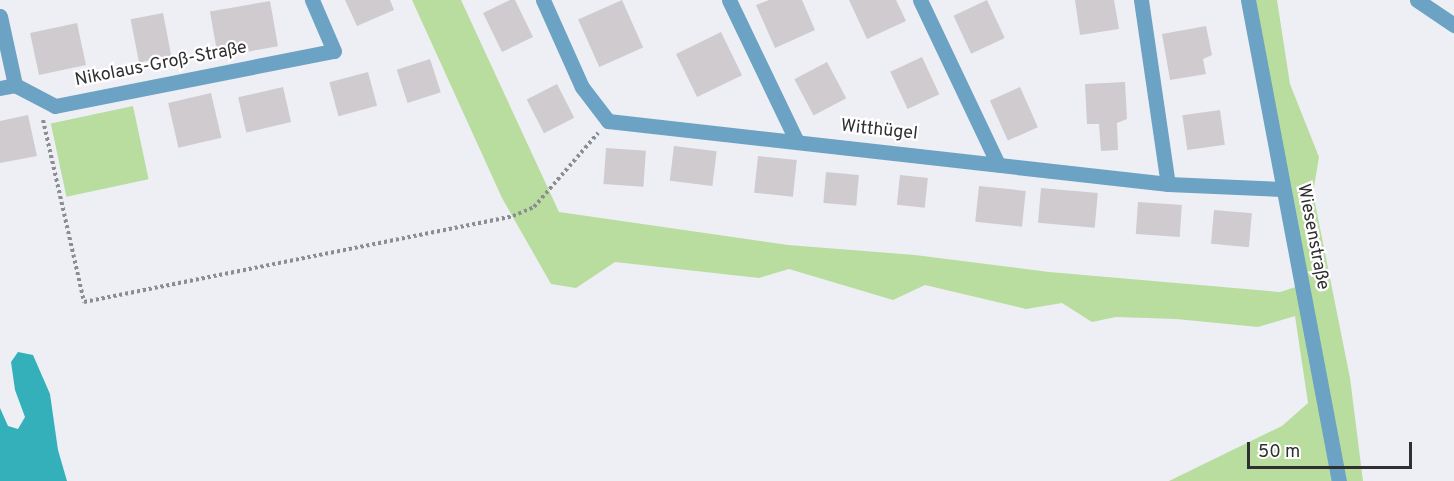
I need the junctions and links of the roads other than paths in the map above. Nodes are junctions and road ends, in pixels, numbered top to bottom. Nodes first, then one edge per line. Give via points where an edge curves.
1 (312, 0) edge
2 (543, 0) edge
3 (729, 0) edge
4 (921, 0) edge
5 (1140, 0) edge
6 (1248, 0) edge
7 (1418, 0) edge
8 (0, 16) edge
9 (1454, 25) edge
10 (7, 87) edge
11 (797, 142) junction
12 (998, 164) junction
13 (1168, 184) junction
14 (1283, 189) junction
15 (1339, 481) edge

1 - 10 street, Nikolaus-Groß-Straße via 334,51 55,106
2 - 11 street, Witthügel via 582,87 608,122
3 - 11 street
4 - 12 street
5 - 13 street
6 - 14 street, Wiesenstraße
7 - 9 street
8 - 10 street
11 - 12 street, Witthügel
12 - 13 street, Witthügel
13 - 14 street, Witthügel
14 - 15 street, Wiesenstraße

